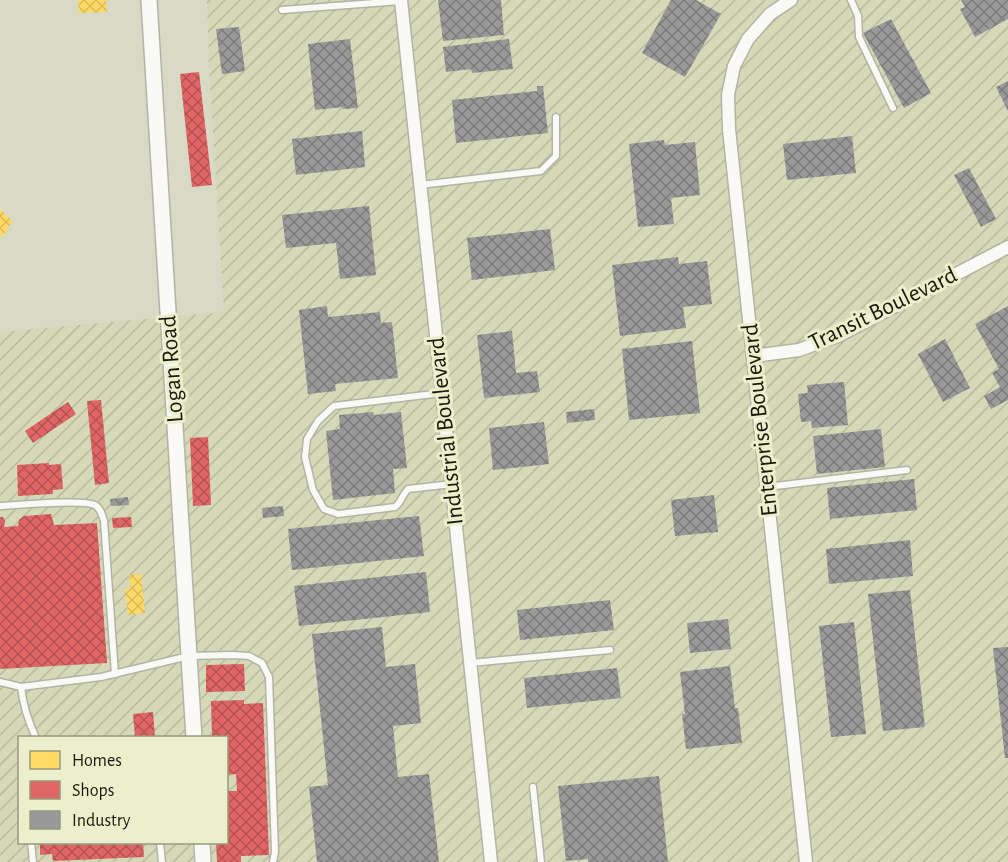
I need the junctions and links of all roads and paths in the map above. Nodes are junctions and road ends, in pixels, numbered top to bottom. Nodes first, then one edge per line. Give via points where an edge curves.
1 (149, 0) edge
2 (401, 0) edge
3 (791, 0) edge
4 (851, 0) edge
5 (282, 10) dead end
6 (893, 108) dead end
7 (556, 117) dead end
8 (420, 186) junction
9 (1008, 247) edge
10 (753, 356) junction
11 (442, 393) junction
12 (907, 470) dead end
13 (452, 484) junction
14 (767, 487) junction
15 (0, 506) edge
16 (610, 650) dead end
17 (189, 656) junction
18 (471, 663) junction
19 (115, 674) junction
20 (0, 682) edge
21 (21, 687) junction
22 (35, 736) edge
23 (194, 736) edge
24 (532, 787) dead end
25 (30, 844) edge
26 (160, 844) edge
27 (202, 844) edge
28 (33, 862) edge
29 (162, 862) edge
30 (203, 862) edge
31 (273, 862) edge
32 (491, 862) edge
33 (541, 862) edge
34 (806, 862) edge

1 - 17 street, Logan Road
2 - 5 lane
2 - 8 street, Industrial Boulevard
3 - 10 street, Enterprise Boulevard via 770,14 748,39 735,66 728,95
4 - 6 lane via 858,16 859,38
7 - 8 lane via 556,156 541,171
8 - 11 street, Industrial Boulevard
9 - 10 street, Transit Boulevard via 838,336 799,350
10 - 14 street, Enterprise Boulevard
11 - 13 street, Industrial Boulevard
11 - 13 lane via 334,406 318,421 305,457 313,490 324,509 339,514 395,507 408,489
12 - 14 lane
13 - 18 street, Industrial Boulevard
14 - 34 street, Enterprise Boulevard
15 - 19 lane via 75,502 100,509
16 - 18 lane
17 - 19 lane
17 - 23 street, Logan Road
17 - 31 lane via 249,656 262,663 269,677
18 - 32 street, Industrial Boulevard
19 - 21 lane
20 - 21 lane
21 - 22 lane
24 - 33 lane
25 - 28 lane
26 - 29 lane
27 - 30 street

